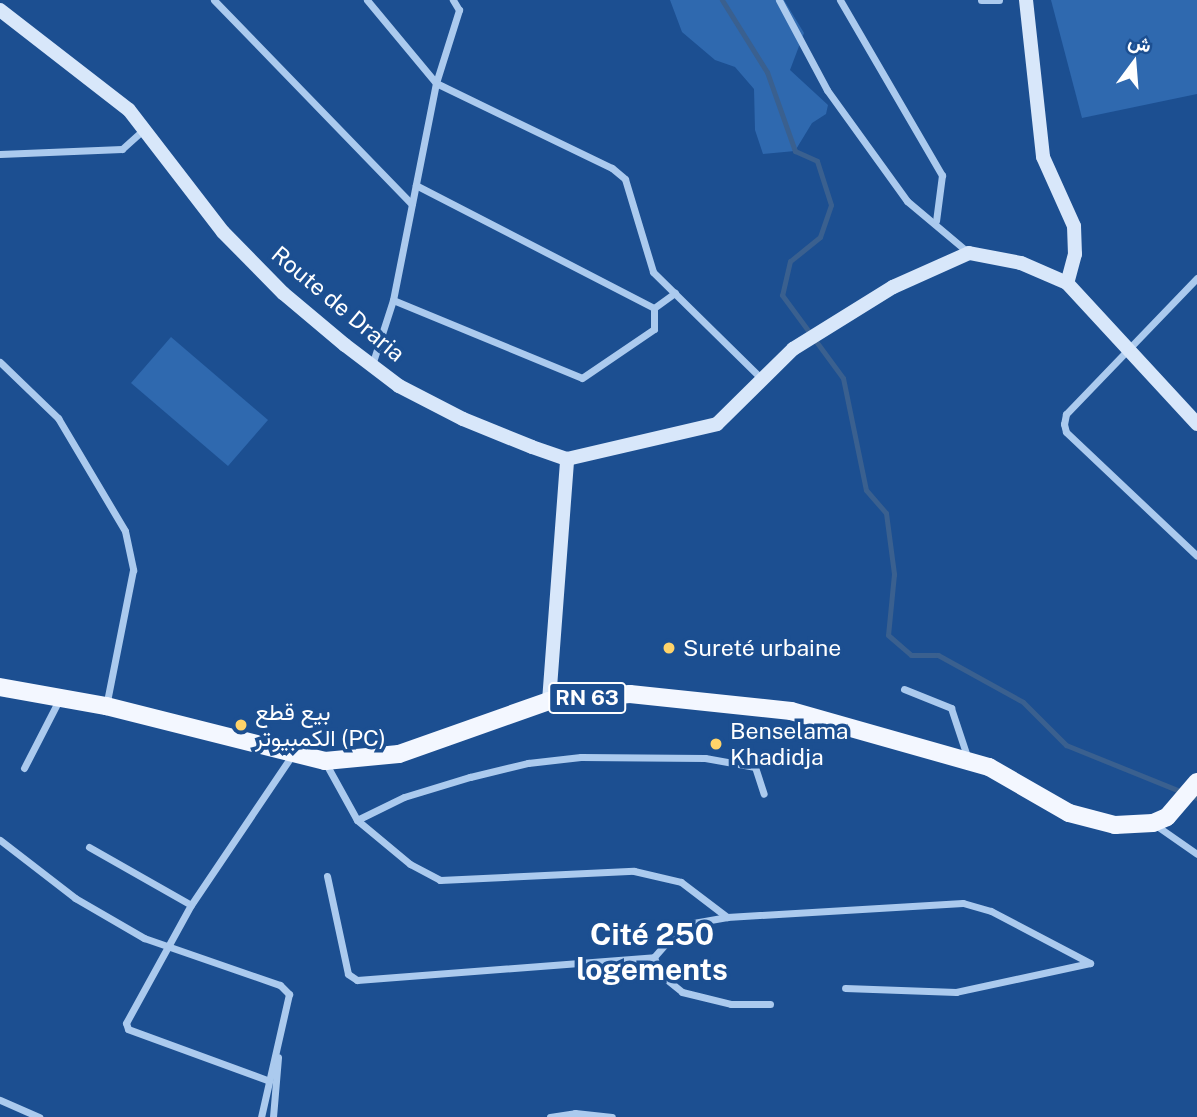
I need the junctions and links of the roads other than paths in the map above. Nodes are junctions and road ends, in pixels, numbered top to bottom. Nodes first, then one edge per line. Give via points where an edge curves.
1 (214, 0) edge
2 (367, 0) edge
3 (453, 0) edge
4 (779, 0) edge
5 (840, 0) edge
6 (981, 0) edge
7 (999, 0) edge
8 (1026, 0) edge
9 (0, 10) edge
10 (436, 83) junction
11 (143, 130) junction
12 (0, 155) edge
13 (416, 185) junction
14 (412, 204) junction
15 (936, 221) junction
16 (969, 253) junction
17 (1197, 278) edge
18 (1067, 284) junction
19 (675, 293) junction
20 (393, 300) junction
21 (654, 308) junction
22 (1125, 351) junction
23 (0, 362) edge
24 (372, 366) junction
25 (762, 379) junction
26 (1197, 424) edge
27 (567, 459) junction
28 (1197, 555) edge
29 (0, 687) edge
30 (904, 689) dead end
31 (59, 699) junction
32 (549, 701) junction
33 (106, 706) junction
34 (293, 754) junction
35 (324, 761) junction
36 (968, 761) junction
37 (24, 768) dead end
38 (1195, 784) edge
39 (764, 794) dead end
40 (357, 820) junction
41 (1160, 820) junction
42 (0, 839) edge
43 (89, 847) dead end
44 (1197, 854) edge
45 (327, 876) dead end
46 (191, 905) junction
47 (727, 916) junction
48 (165, 946) junction
49 (654, 957) junction
50 (845, 988) dead end
51 (769, 1004) dead end
52 (279, 1042) junction
53 (267, 1080) junction
54 (0, 1100) edge
55 (39, 1117) edge
56 (261, 1117) edge
57 (272, 1117) edge
58 (550, 1117) edge
59 (612, 1117) edge

1 - 14 street
2 - 10 street
3 - 10 street via 459,10
4 - 15 street via 827,90 907,201
5 - 15 street via 942,174
6 - 7 street
8 - 18 main road via 1043,157 1074,226 1075,254
9 - 11 main road, Route de Draria via 129,110
10 - 13 street
10 - 19 street via 612,168 625,179 653,272
11 - 12 street via 122,149
11 - 24 main road, Route de Draria via 223,232 283,293
13 - 14 street
13 - 21 street
14 - 20 street
15 - 16 street
16 - 18 main road via 1021,263
16 - 25 main road via 893,287 850,313 793,349
17 - 22 street
18 - 22 main road
19 - 21 street
19 - 25 street
20 - 21 street via 582,378 654,329
20 - 24 street
22 - 26 main road
22 - 28 street via 1066,414 1066,432
23 - 33 street via 58,418 125,531 133,570
24 - 27 main road, Route de Draria via 463,419
25 - 27 main road via 717,425
27 - 32 main road
29 - 31 main road, RN 63
30 - 36 street via 951,708
31 - 33 main road, RN 63
31 - 37 street
32 - 35 main road, RN 63 via 399,754
32 - 36 main road, RN 63 via 630,694 790,711
33 - 34 main road, RN 63
34 - 35 main road, RN 63
34 - 46 street
35 - 40 street
36 - 41 main road, RN 63 via 1030,786 1093,823
38 - 41 main road
39 - 40 street via 755,766 705,758 582,757 528,763 470,777 404,797
40 - 47 street via 410,864 440,880 634,871 681,882
41 - 44 street
42 - 48 street via 75,898
43 - 46 street
45 - 49 street via 351,979
46 - 48 street
47 - 49 street via 682,925
47 - 50 street via 962,903 991,911 1090,963 956,992
48 - 52 street via 280,985 290,1003
48 - 53 street via 125,1027
49 - 51 street via 660,974 682,992 731,1004
52 - 53 street
52 - 57 street
53 - 56 street
54 - 55 street
58 - 59 street via 575,1112

